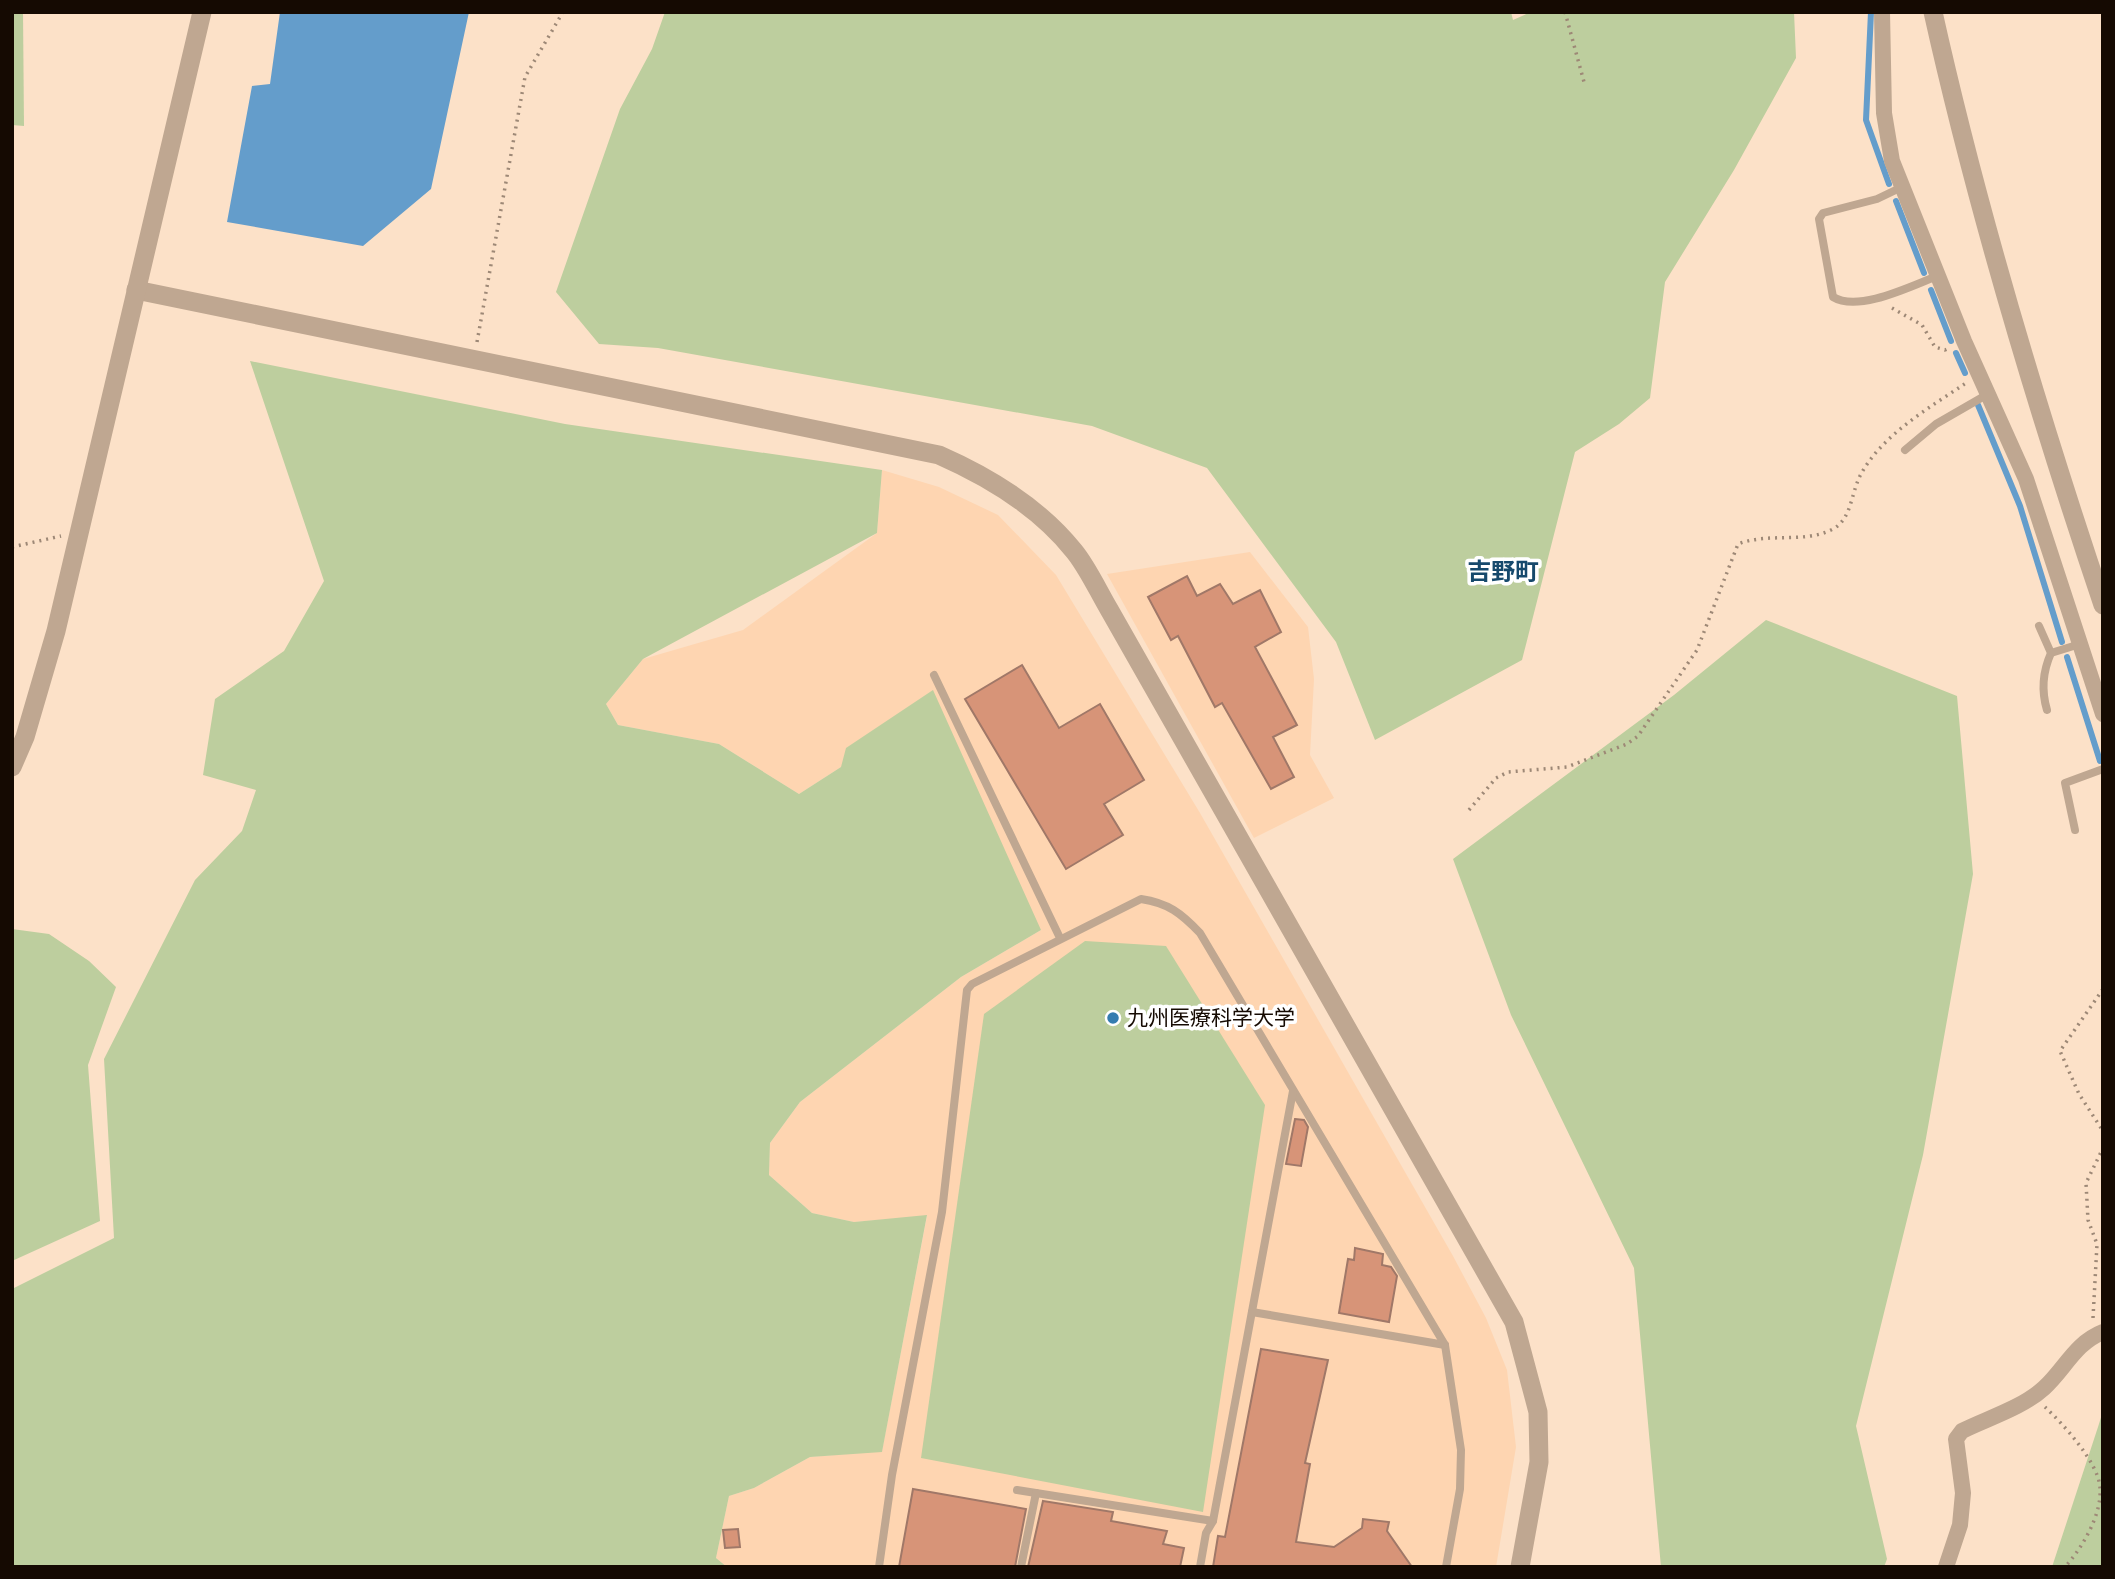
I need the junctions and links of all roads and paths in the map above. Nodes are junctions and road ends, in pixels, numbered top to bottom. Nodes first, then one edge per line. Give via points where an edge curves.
1 (202, 12) edge
2 (563, 12) edge
3 (1565, 12) edge
4 (1882, 12) edge
5 (1933, 12) edge
6 (1584, 82) dead end
7 (1902, 187) junction
8 (1940, 275) junction
9 (135, 290) junction
10 (1873, 300) junction
11 (1964, 341) junction
12 (474, 359) junction
13 (1979, 374) junction
14 (1988, 394) junction
15 (1905, 450) dead end
16 (77, 539) junction
17 (12, 547) edge
18 (2103, 605) edge
19 (2039, 625) dead end
20 (2080, 644) junction
21 (2052, 653) junction
22 (934, 675) dead end
23 (2047, 709) dead end
24 (2103, 714) edge
25 (12, 768) edge
26 (2103, 769) edge
27 (1469, 810) dead end
28 (2075, 830) dead end
29 (1060, 938) junction
30 (2103, 989) edge
31 (1293, 1091) junction
32 (2103, 1131) edge
33 (2103, 1148) edge
34 (1252, 1312) junction
35 (2097, 1334) edge
36 (1444, 1345) junction
37 (2034, 1396) junction
38 (1017, 1490) dead end
39 (1036, 1493) junction
40 (1213, 1521) junction
41 (879, 1567) edge
42 (1021, 1567) edge
43 (1200, 1567) edge
44 (1446, 1567) edge
45 (1520, 1567) edge
46 (1946, 1567) edge
47 (2065, 1567) edge

1 - 9 street
2 - 12 path via 525,77
3 - 6 path
4 - 7 street via 1884,113 1892,161
5 - 18 street via 1965,155 2009,317
7 - 8 street
7 - 10 lane via 1877,199 1823,213 1819,219 1833,297 1841,302
8 - 10 lane
8 - 11 street
9 - 12 street
9 - 16 street
10 - 11 path via 1910,315 1935,347 1945,350
11 - 13 street
12 - 45 street via 939,455 981,473 1011,494 1074,551 1514,1322 1538,1412 1539,1462
13 - 14 street
13 - 27 path via 1877,450 1850,497 1847,516 1834,529 1813,536 1756,537 1738,544 1697,650 1639,736 1566,767 1508,772 1496,778
14 - 15 lane
14 - 20 street via 2026,479
16 - 17 path via 57,535
16 - 25 street via 56,631
19 - 21 lane
20 - 21 lane
20 - 24 street
21 - 23 lane via 2043,686
22 - 29 lane
26 - 28 lane via 2065,783
29 - 31 lane via 1141,899 1162,902 1178,911 1200,933
29 - 41 lane via 967,990 942,1212
30 - 32 path via 2060,1051 2079,1094
31 - 34 lane
31 - 36 lane
33 - 35 path via 2086,1183 2088,1220 2097,1244
34 - 36 lane
34 - 40 lane
35 - 37 street
36 - 44 lane via 1461,1450 1460,1489
37 - 46 street via 1962,1431 1956,1439 1963,1493 1960,1525
37 - 47 path via 2081,1448 2101,1487 2086,1536
38 - 39 lane
39 - 40 lane
39 - 42 lane
40 - 43 lane

